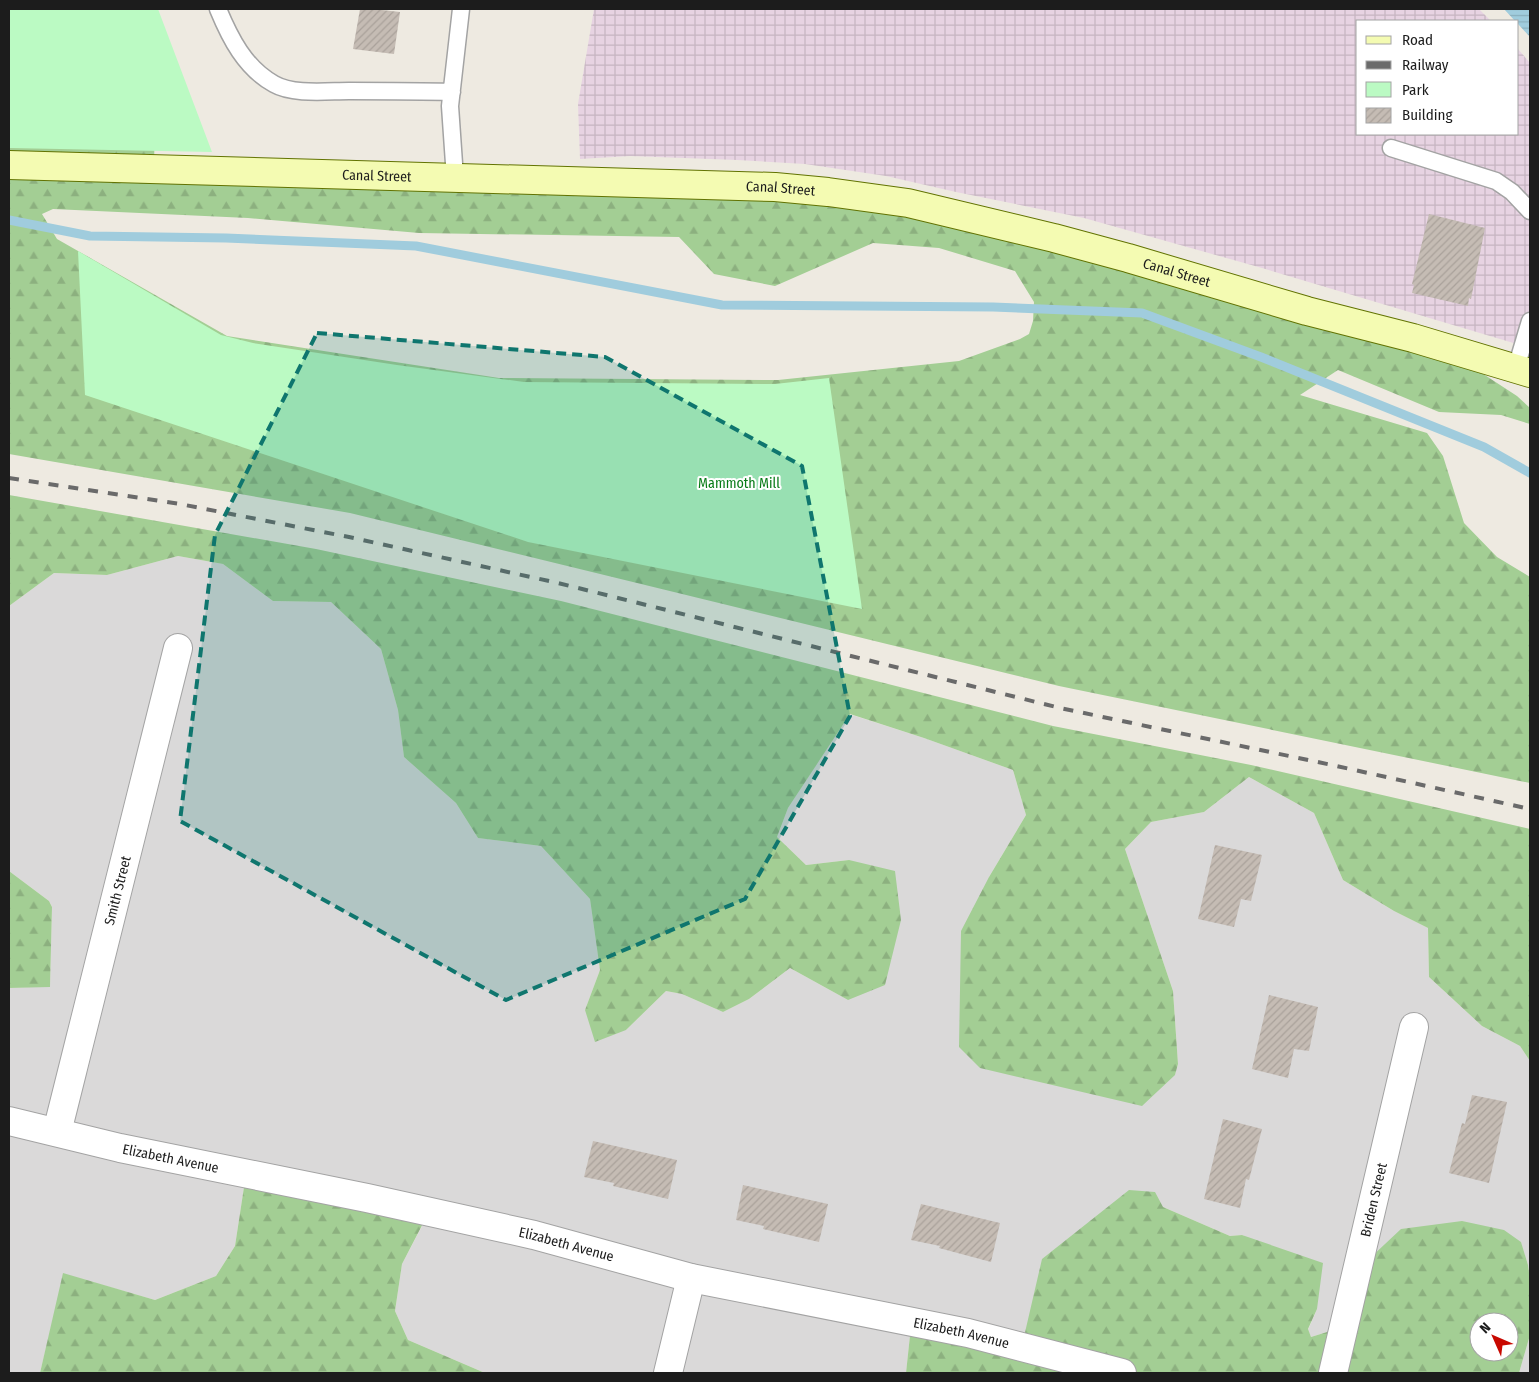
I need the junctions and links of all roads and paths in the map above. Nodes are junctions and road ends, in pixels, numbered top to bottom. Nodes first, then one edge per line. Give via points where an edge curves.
1 (218, 9) edge
2 (461, 9) edge
3 (452, 92) junction
4 (1391, 148) dead end
5 (9, 165) edge
6 (455, 178) junction
7 (1530, 211) edge
8 (1530, 321) edge
9 (1523, 370) edge
10 (178, 648) dead end
11 (1414, 1027) dead end
12 (9, 1120) edge
13 (57, 1132) junction
14 (690, 1278) junction
15 (668, 1373) edge
16 (1122, 1373) edge
17 (1333, 1373) edge

1 - 3 lane via 245,59 275,85 304,91
2 - 3 lane
3 - 6 lane
4 - 7 lane via 1496,182 1512,192
5 - 6 street, Canal Street
6 - 9 street, Canal Street via 775,187 908,203 1128,258
8 - 9 lane
10 - 13 street, Smith Street
11 - 17 street, Briden Street
12 - 13 street, Elizabeth Avenue
13 - 14 street, Elizabeth Avenue via 525,1232
14 - 15 street
14 - 16 street, Elizabeth Avenue via 968,1333

